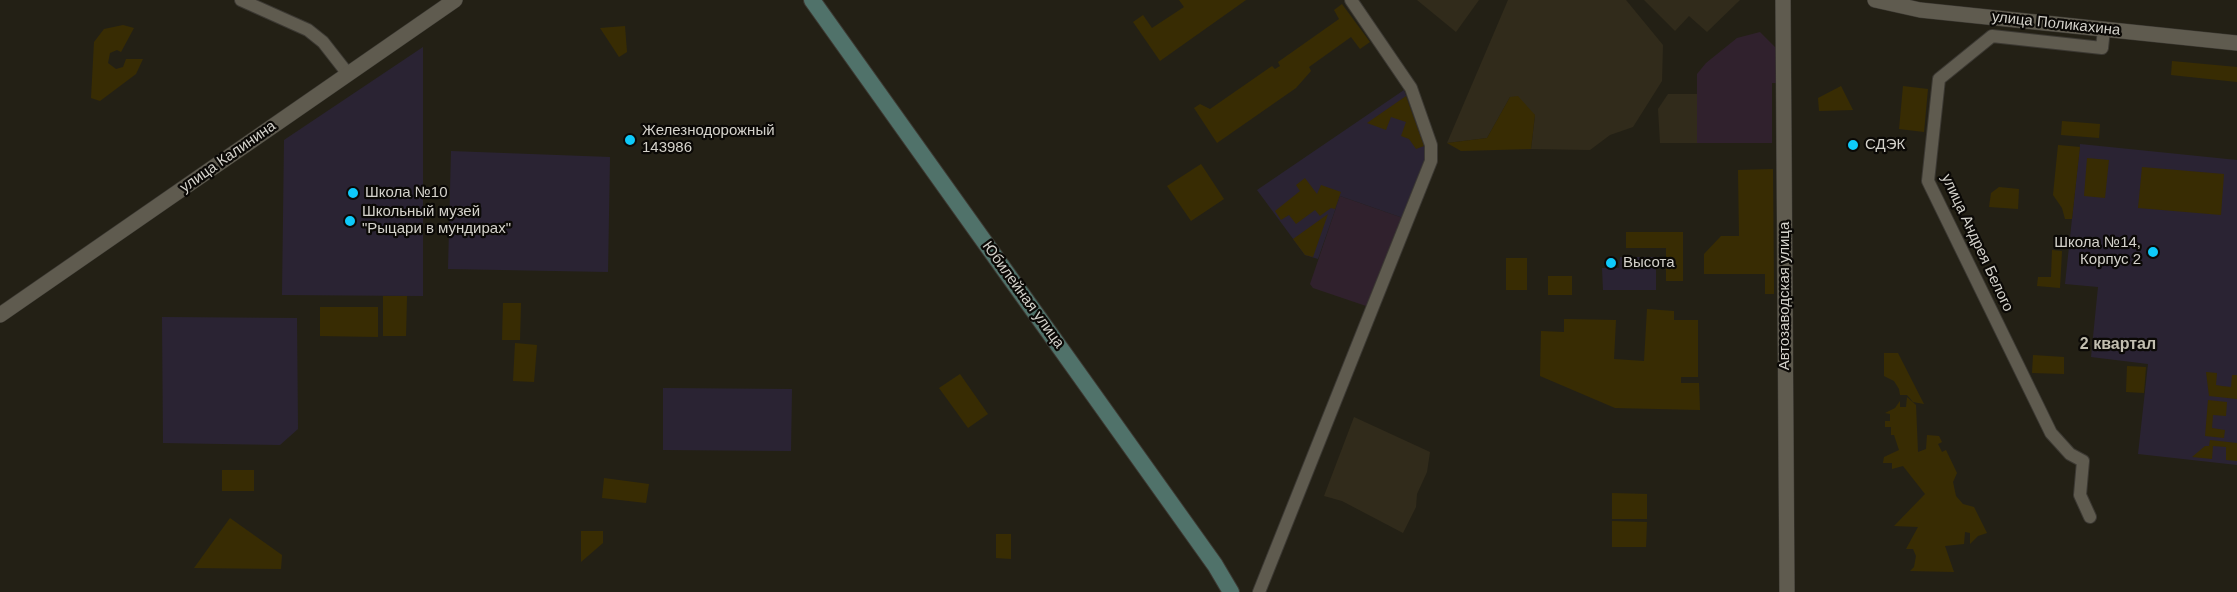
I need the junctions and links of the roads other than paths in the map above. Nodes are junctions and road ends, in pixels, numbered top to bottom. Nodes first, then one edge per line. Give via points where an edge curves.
1 (241, 0) edge
2 (455, 0) edge
3 (812, 0) edge
4 (1352, 0) edge
5 (1783, 0) edge
6 (1875, 0) edge
7 (2104, 29) junction
8 (2237, 43) edge
9 (348, 74) junction
10 (0, 315) edge
11 (2090, 517) dead end
12 (1231, 592) edge
13 (1259, 592) edge
14 (1787, 592) edge

1 - 9 street via 308,30 323,42
2 - 9 street, улица Калинина
3 - 12 main road, Юбилейная улица
4 - 13 street via 1411,88 1431,145 1431,160
5 - 14 street, Автозаводская улица
6 - 7 street, улица Поликахина via 1920,10
7 - 8 street, улица Поликахина
7 - 11 street, улица Андрея Белого via 2102,48 1992,36 1939,79 1929,181 2051,434 2074,458 2083,461 2080,495
9 - 10 street, улица Калинина

